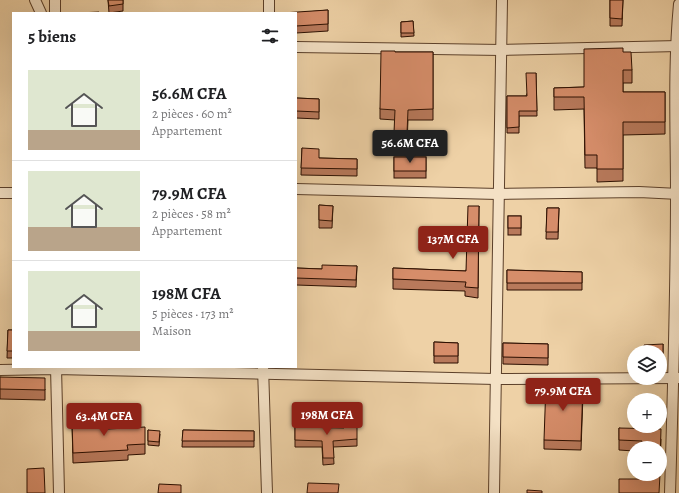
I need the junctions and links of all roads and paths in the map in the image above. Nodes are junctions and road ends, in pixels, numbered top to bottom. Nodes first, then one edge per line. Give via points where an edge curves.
1 (35, 0) edge
2 (55, 0) edge
3 (269, 0) edge
4 (502, 0) edge
5 (679, 4) edge
6 (41, 12) edge
7 (55, 12) edge
8 (269, 12) edge
9 (677, 46) edge
10 (297, 47) edge
11 (502, 50) junction
12 (297, 189) edge
13 (0, 193) edge
14 (12, 193) edge
15 (498, 194) junction
16 (678, 194) edge
17 (56, 368) edge
18 (0, 370) edge
19 (263, 370) edge
20 (676, 378) edge
21 (496, 379) junction
22 (59, 493) edge
23 (267, 493) edge
24 (494, 493) edge
25 (670, 493) edge

1 - 6 street
2 - 7 street
3 - 8 street
4 - 11 street
5 - 9 street
9 - 11 street
9 - 16 street
10 - 11 street
11 - 15 street
12 - 15 street
13 - 14 street
15 - 16 street
15 - 21 street
16 - 20 street
17 - 18 street
17 - 19 street
17 - 22 street
19 - 21 street
19 - 23 street
20 - 21 street
20 - 25 street
21 - 24 street

